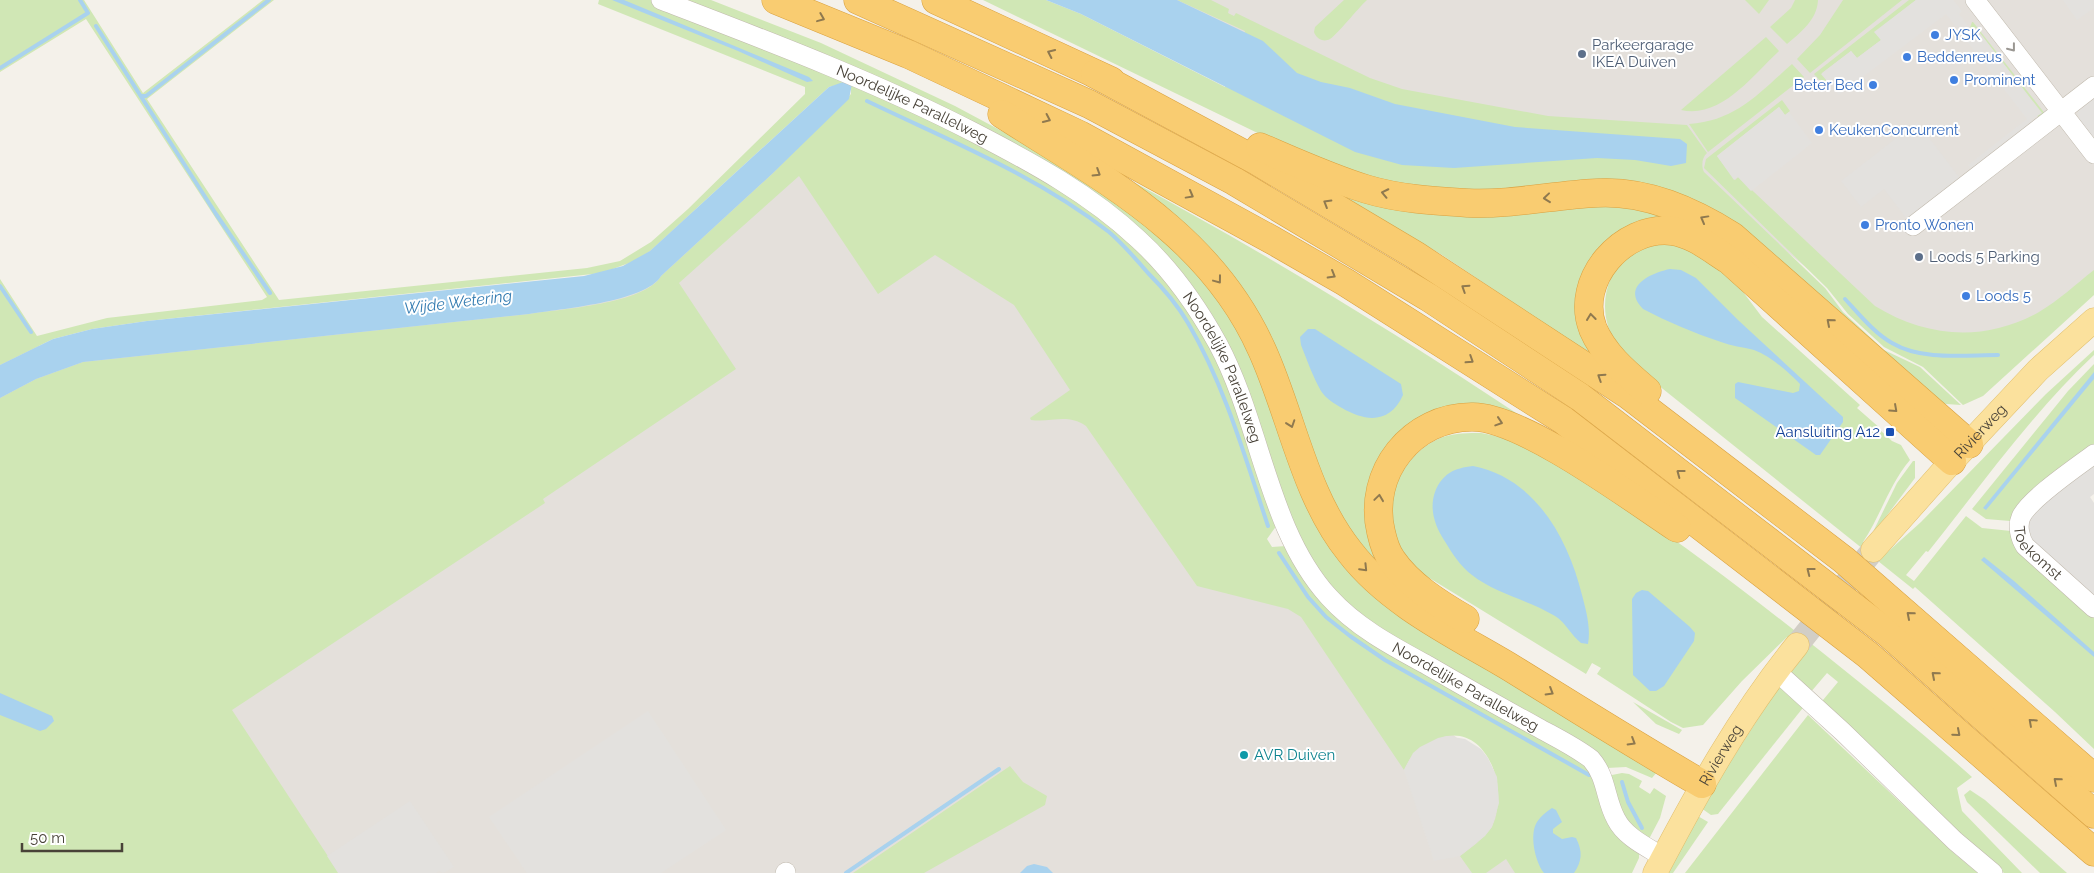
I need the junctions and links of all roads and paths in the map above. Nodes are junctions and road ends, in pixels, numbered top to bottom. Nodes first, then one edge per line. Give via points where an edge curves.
1 (662, 0) edge
2 (776, 0) edge
3 (858, 0) edge
4 (936, 0) edge
5 (1975, 0) edge
6 (908, 54) junction
7 (1095, 74) junction
8 (2094, 86) edge
9 (2051, 120) junction
10 (2094, 154) edge
11 (1913, 226) dead end
12 (2094, 320) edge
13 (1960, 453) junction
14 (2094, 454) edge
15 (1795, 520) junction
16 (1873, 550) tunnel mouth
17 (2094, 608) edge
18 (1797, 645) tunnel mouth
19 (1868, 654) junction
20 (1776, 671) junction
21 (1707, 776) junction
22 (2094, 778) edge
23 (2094, 814) edge
24 (2094, 852) edge
25 (1660, 865) edge
26 (1993, 873) edge

1 - 25 street, Noordelijke Parallelweg via 820,61 917,104 1053,175 1139,240 1189,298 1218,344 1245,402 1289,535 1324,592 1347,615 1386,642 1591,759 1601,774 1615,818
2 -> 6 highway
23 -> 3 highway via 1889,634 1580,397 1428,297 1234,181 1089,104
7 -> 4 highway
5 -> 9 street
6 -> 19 highway via 1088,140 1274,241 1439,340 1563,420
6 -> 21 highway via 1101,175 1188,243 1241,311 1278,387 1323,509 1350,553 1377,582 1438,624
13 -> 7 highway via 1732,236 1672,204 1599,192 1471,203 1368,190 1327,176
15 -> 7 highway via 1627,394 1415,255 1257,161
8 - 9 street
9 - 10 street
9 - 11 street
12 - 13 main road, Rivierweg via 2038,370
15 -> 13 highway via 1625,371 1600,344 1592,327 1590,294 1603,264 1628,241 1657,231 1673,232 1688,235 1721,255
13 - 16 main road, Rivierweg
14 - 17 street, Toekomst via 2026,508 2019,526 2025,546
22 -> 15 highway via 1903,609
18 - 20 main road, Rivierweg
21 -> 19 highway via 1445,607 1403,573 1391,558 1378,521 1378,502 1386,471 1401,448 1431,426 1450,419 1473,417 1506,424 1534,437 1615,487
19 -> 24 highway
20 - 21 main road, Rivierweg
20 - 26 street
21 - 25 main road, Rivierweg

